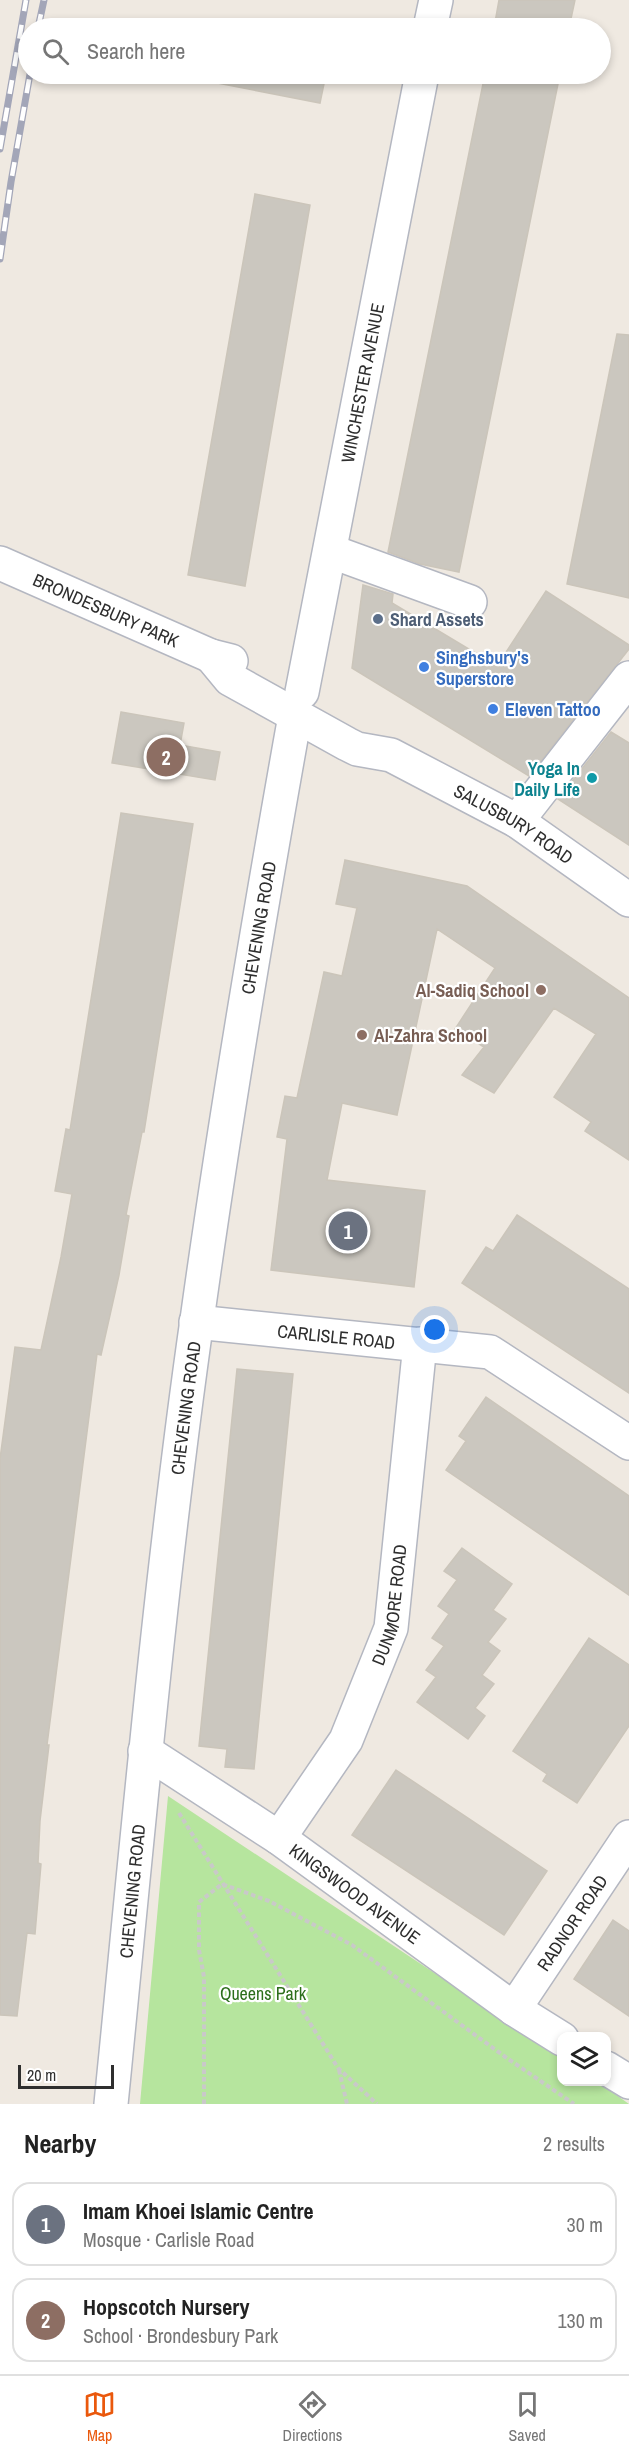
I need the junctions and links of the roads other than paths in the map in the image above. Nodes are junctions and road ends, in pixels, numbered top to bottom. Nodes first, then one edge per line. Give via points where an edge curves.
1 (436, 0) edge
2 (432, 18) edge
3 (420, 84) edge
4 (330, 551) junction
5 (0, 563) edge
6 (470, 602) dead end
7 (629, 678) edge
8 (298, 704) junction
9 (617, 718) edge
10 (517, 821) junction
11 (629, 900) edge
12 (196, 1322) junction
13 (420, 1344) junction
14 (629, 1443) edge
15 (145, 1752) junction
16 (629, 1837) edge
17 (279, 1838) junction
18 (514, 2009) junction
19 (557, 2036) edge
20 (611, 2071) edge
21 (629, 2082) edge
22 (111, 2104) edge

1 - 2 street
3 - 4 street, WINCHESTER AVENUE
4 - 6 street
4 - 8 street, WINCHESTER AVENUE
5 - 8 street, BRONDESBURY PARK via 211,656 230,679
7 - 9 street
8 - 10 street, SALUSBURY ROAD via 357,749 391,755
8 - 12 street, CHEVENING ROAD via 240,1031
9 - 10 street
10 - 11 street, SALUSBURY ROAD
12 - 13 street, CARLISLE ROAD
12 - 15 street, CHEVENING ROAD
13 - 14 street, CARLISLE ROAD via 490,1352
13 - 17 street, DUNMORE ROAD via 391,1628 346,1740
15 - 17 street, KINGSWOOD AVENUE
15 - 22 street, CHEVENING ROAD
16 - 18 street, RADNOR ROAD
17 - 18 street, KINGSWOOD AVENUE
18 - 19 street, KINGSWOOD AVENUE
20 - 21 street

